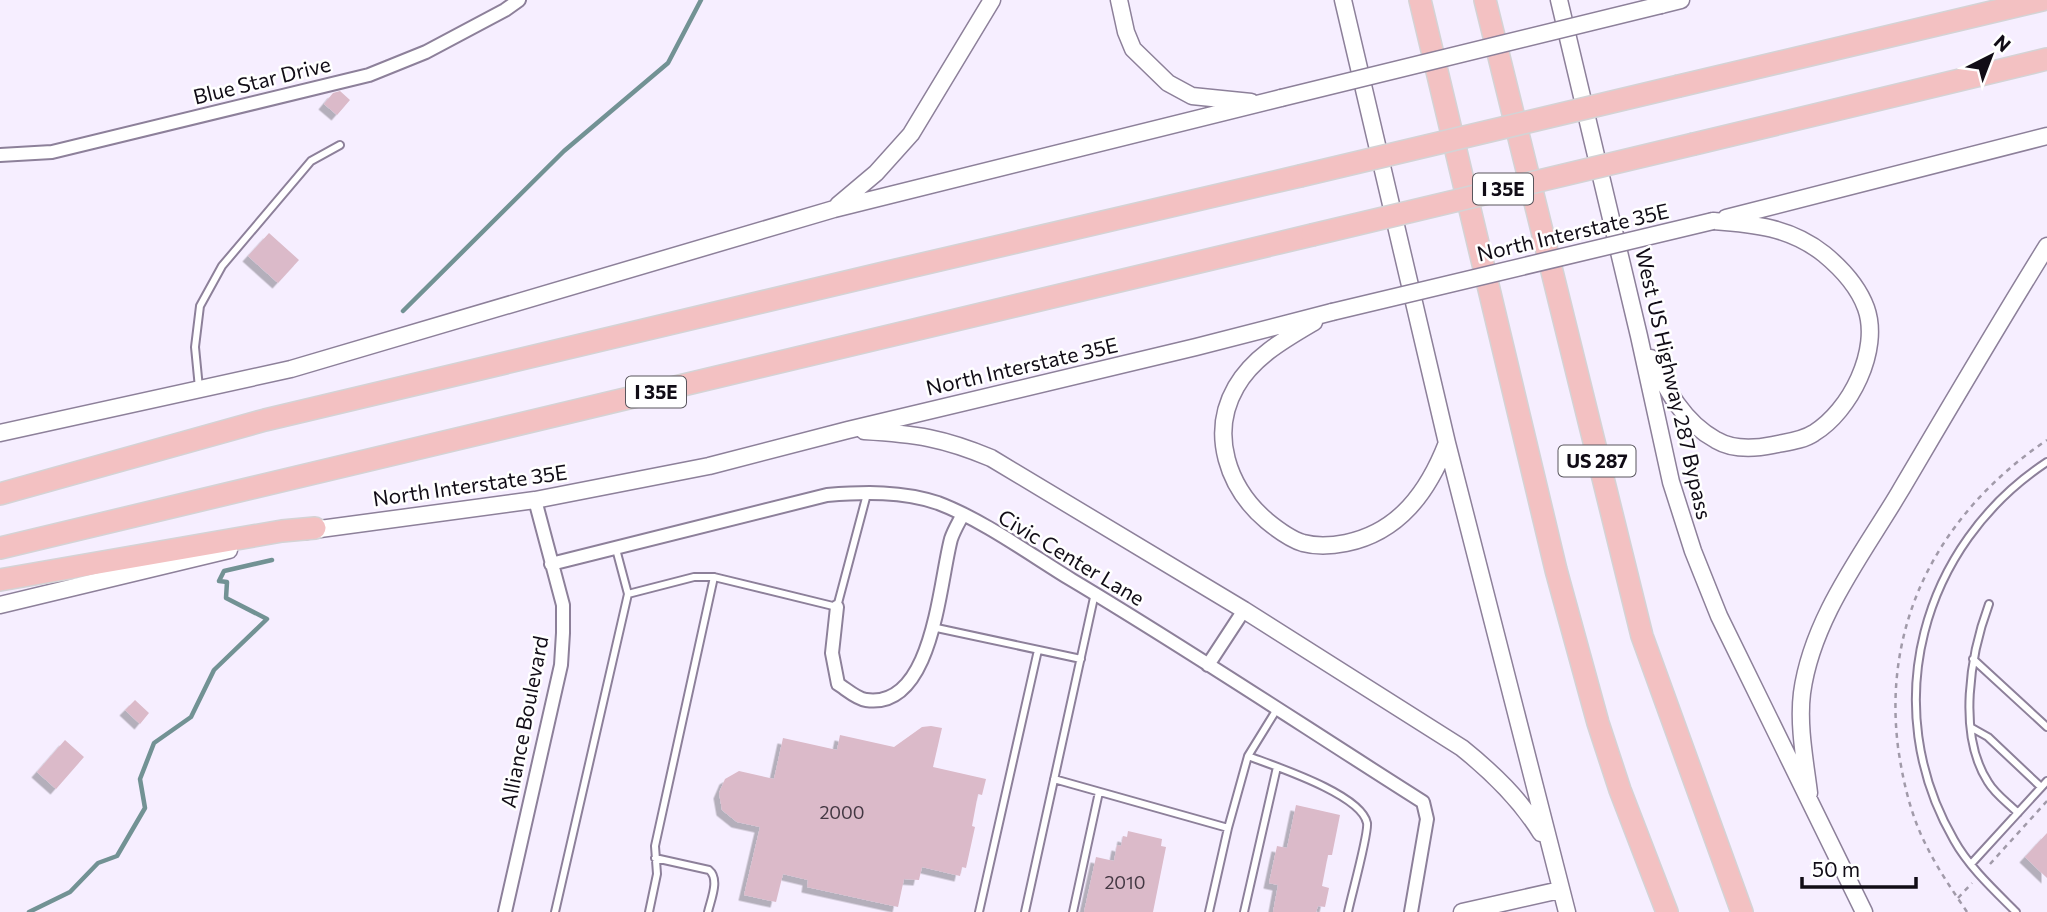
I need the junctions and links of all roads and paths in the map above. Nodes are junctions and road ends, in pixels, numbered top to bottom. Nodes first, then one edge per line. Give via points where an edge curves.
1 (519, 0) edge
2 (992, 0) edge
3 (1119, 0) edge
4 (1343, 0) edge
5 (1420, 0) edge
6 (1485, 0) edge
7 (1559, 0) edge
8 (1681, 0) edge
9 (2042, 0) edge
10 (2047, 59) edge
11 (1264, 102) junction
12 (2047, 136) edge
13 (340, 145) dead end
14 (0, 155) edge
15 (834, 209) junction
16 (1713, 221) junction
17 (2047, 246) edge
18 (1332, 312) junction
19 (1639, 336) junction
20 (199, 390) junction
21 (848, 430) junction
22 (0, 433) edge
23 (2047, 440) edge
24 (1447, 443) junction
25 (2047, 462) edge
26 (868, 492) junction
27 (0, 494) edge
28 (535, 500) junction
29 (963, 514) junction
30 (315, 528) junction
31 (0, 548) edge
32 (616, 549) junction
33 (551, 564) junction
34 (714, 577) junction
35 (0, 580) edge
36 (1095, 593) junction
37 (628, 594) junction
38 (1989, 604) dead end
39 (0, 605) edge
40 (836, 607) junction
41 (1244, 610) junction
42 (932, 627) junction
43 (1038, 650) junction
44 (1081, 659) junction
45 (1973, 659) junction
46 (1208, 665) junction
47 (1277, 709) junction
48 (2047, 727) edge
49 (1972, 728) junction
50 (1248, 756) junction
51 (1277, 767) junction
52 (1054, 779) junction
53 (2047, 781) edge
54 (2041, 788) junction
55 (1099, 792) junction
56 (2047, 801) edge
57 (1810, 803) junction
58 (2018, 813) junction
59 (1228, 828) junction
60 (1549, 846) junction
61 (655, 858) junction
62 (1971, 864) junction
63 (1990, 864) dead end
64 (1974, 881) dead end
65 (1560, 890) junction
66 (1958, 898) junction
67 (505, 912) edge
68 (555, 912) edge
69 (649, 912) edge
70 (708, 912) edge
71 (979, 912) edge
72 (1025, 912) edge
73 (1073, 912) edge
74 (1209, 912) edge
75 (1244, 912) edge
76 (1348, 912) edge
77 (1411, 912) edge
78 (1462, 912) edge
79 (1567, 912) edge
80 (1667, 912) edge
81 (1742, 912) edge
82 (1864, 912) edge
83 (1967, 912) edge
84 (2016, 912) edge

1 - 14 street, Blue Star Drive via 426,52 369,75 52,152
2 - 15 main road via 911,134 876,173
3 - 11 main road via 1133,48 1168,83 1202,98
4 - 24 main road
5 - 80 highway, US 287 via 1556,570 1598,723
6 - 81 highway, US 287 via 1642,636
7 - 19 main road, West US Highway 287 Bypass
8 - 11 main road, bridge
9 - 27 highway, bridge via 265,420
10 - 31 highway, I 35E, bridge
11 - 15 main road
12 - 16 main road, North Interstate 35E
13 - 20 lane via 311,161 222,265 200,306 195,346
15 - 20 main road via 304,365
16 - 18 main road, North Interstate 35E, bridge
16 - 19 main road via 1772,227 1822,252 1845,272 1868,317 1865,364 1856,386 1813,434 1761,447 1727,445 1682,412
17 - 57 main road via 1821,629 1802,692
18 - 21 main road, North Interstate 35E
18 - 24 main road via 1276,345 1236,388 1226,415 1224,443 1231,473 1245,500 1276,528 1302,543 1332,546 1357,541 1408,511 1433,477
19 - 57 main road, West US Highway 287 Bypass via 1671,482 1693,551 1719,616
20 - 22 main road
21 - 28 main road, North Interstate 35E via 709,466
21 - 41 main road via 932,437 991,458
23 - 66 path via 1991,484 1951,531 1917,591 1900,648 1895,708 1906,792 1927,848
24 - 60 main road
25 - 62 lane via 1998,502 1973,530 1946,572 1921,643 1916,681 1924,768 1954,841
26 - 29 street, Civic Center Lane via 908,495
26 - 32 street, Civic Center Lane via 827,495
26 - 40 lane
28 - 30 main road, North Interstate 35E
28 - 33 street, Alliance Boulevard
29 - 36 street, Civic Center Lane
29 - 42 street via 952,536
30 - 35 highway
30 - 39 main road, North Interstate 35E
32 - 33 street, Civic Center Lane
32 - 37 lane
33 - 67 street, Alliance Boulevard via 563,605 561,664
34 - 37 lane via 694,577
34 - 40 lane
34 - 61 lane
36 - 44 lane
36 - 46 street, Civic Center Lane
37 - 68 lane
38 - 45 lane
40 - 42 street via 832,653 838,684 863,700 888,700 909,685 925,656
41 - 46 street
41 - 60 main road via 1462,748 1510,790
42 - 43 lane
43 - 44 lane
43 - 71 lane
44 - 52 lane
45 - 48 lane
45 - 49 lane
46 - 47 street, Civic Center Lane
47 - 50 lane
47 - 77 street, Civic Center Lane via 1423,802 1427,819
49 - 54 lane via 1988,737
49 - 58 lane via 1979,767 1989,785
50 - 51 lane
50 - 59 lane
51 - 75 lane
51 - 76 lane via 1310,778 1361,810 1368,824
52 - 55 lane
52 - 72 lane
53 - 54 lane
54 - 58 lane
55 - 59 lane
55 - 73 lane
56 - 63 path
57 - 82 main road, West US Highway 287 Bypass
58 - 62 lane
59 - 74 lane
60 - 65 main road
61 - 69 lane via 657,874
61 - 70 lane via 714,874
62 - 84 lane
64 - 66 path
65 - 78 main road
65 - 79 main road
66 - 83 path

